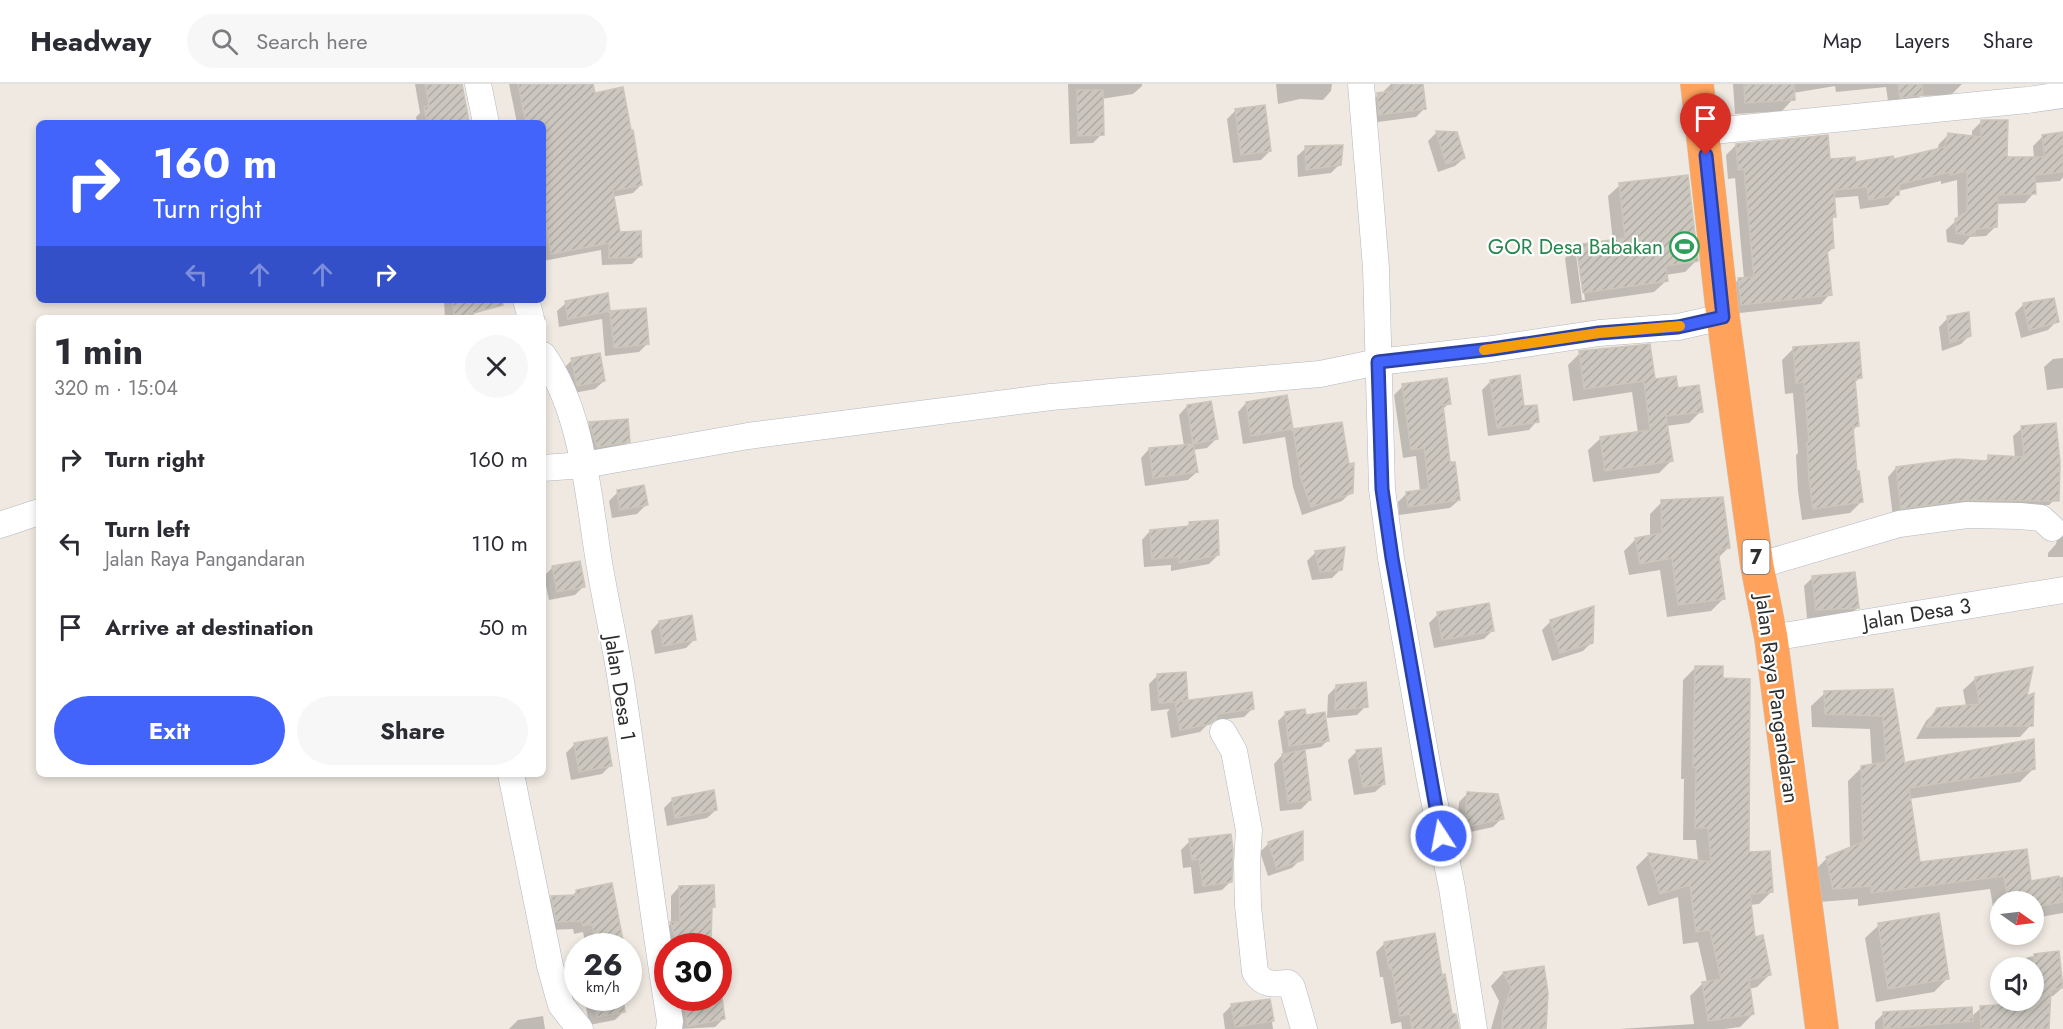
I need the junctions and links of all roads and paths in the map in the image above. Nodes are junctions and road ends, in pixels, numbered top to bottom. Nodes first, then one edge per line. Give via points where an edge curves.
1 (478, 84) edge
2 (1360, 84) edge
3 (1697, 84) edge
4 (2063, 95) edge
5 (485, 120) edge
6 (1703, 132) junction
7 (1723, 317) junction
8 (546, 359) edge
9 (1378, 362) junction
10 (584, 465) junction
11 (546, 468) edge
12 (36, 513) edge
13 (0, 525) edge
14 (2052, 528) dead end
15 (1757, 566) junction
16 (2063, 590) edge
17 (1771, 638) junction
18 (1223, 732) dead end
19 (512, 777) edge
20 (580, 1029) edge
21 (669, 1029) edge
22 (1304, 1029) edge
23 (1474, 1029) edge
24 (1822, 1029) edge

1 - 5 street
2 - 9 street via 1376,268
3 - 6 highway, Jalan Raya Pangandaran / 7
4 - 6 street
6 - 7 highway, Jalan Raya Pangandaran / 7
7 - 9 street via 1678,327 1599,333
7 - 15 highway, Jalan Raya Pangandaran / 7
8 - 10 street, Jalan Desa 1 via 556,373 571,414
9 - 10 street via 1320,375 1051,397 783,431
9 - 23 street via 1382,489
10 - 11 street
10 - 21 street, Jalan Desa 1 via 619,673
12 - 13 street
14 - 15 street via 2041,519 2020,516 1967,515 1910,522
15 - 17 highway, Jalan Raya Pangandaran / 7
16 - 17 street, Jalan Desa 3
17 - 24 highway, Jalan Raya Pangandaran / 7
18 - 22 street via 1234,751 1249,830 1248,906 1255,972 1267,984 1288,983 1292,987
19 - 20 street via 550,966 561,1005

